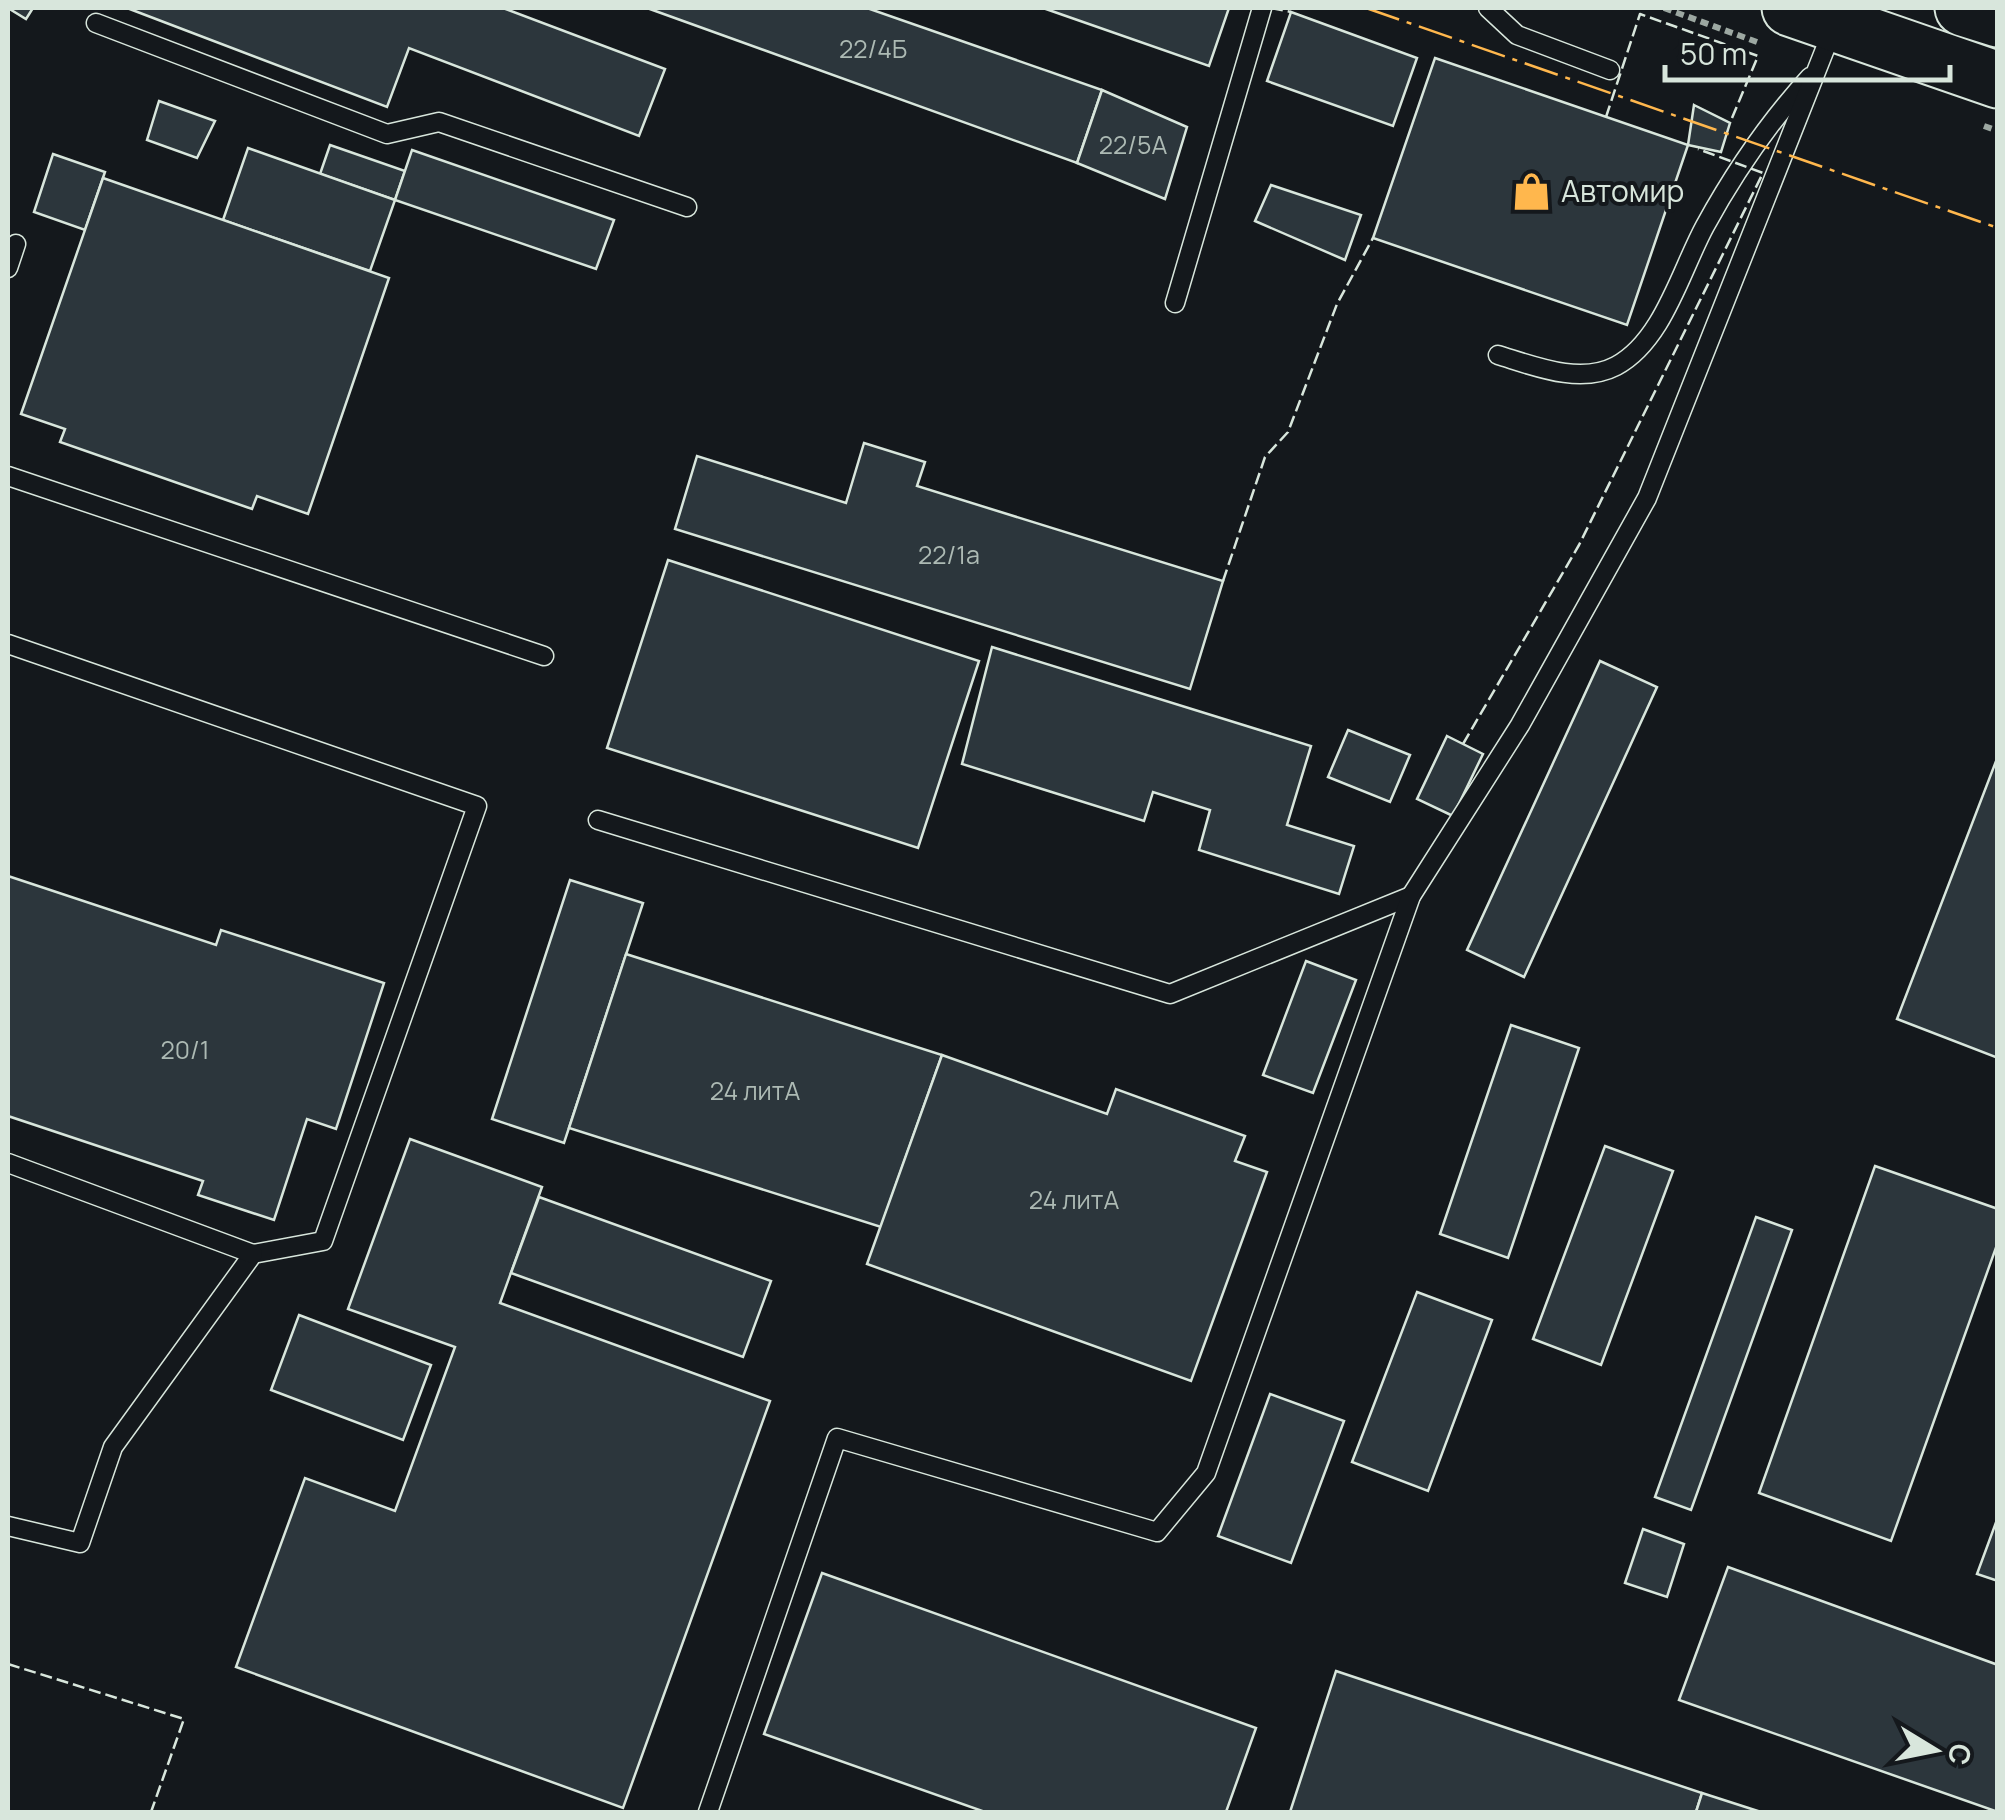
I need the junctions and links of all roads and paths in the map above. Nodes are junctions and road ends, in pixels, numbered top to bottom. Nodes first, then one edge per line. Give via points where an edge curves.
1 (1262, 8) edge
2 (1488, 8) edge
3 (1664, 8) edge
4 (1962, 8) edge
5 (1998, 19) edge
6 (96, 24) dead end
7 (1800, 36) edge
8 (1610, 70) dead end
9 (1998, 80) edge
10 (687, 206) dead end
11 (16, 244) dead end
12 (8, 268) edge
13 (1175, 303) dead end
14 (1498, 354) dead end
15 (8, 476) edge
16 (8, 644) edge
17 (544, 656) dead end
18 (598, 820) dead end
19 (1411, 896) junction
20 (8, 1163) edge
21 (254, 1254) junction
22 (8, 1526) edge
23 (708, 1812) edge

1 - 13 lane
2 - 8 lane via 1517,36
3 - 7 path
4 - 5 main road
6 - 10 lane via 386,134 440,122
7 - 9 main road
7 - 14 lane via 1774,117 1706,225 1642,347 1614,368 1560,374
7 - 19 lane via 1648,498 1520,724
11 - 12 lane
15 - 17 lane
16 - 21 lane via 476,806 323,1241
18 - 19 lane via 1170,994
19 - 23 lane via 1206,1473 1157,1532 837,1438
20 - 21 lane
21 - 22 lane via 112,1447 80,1543

